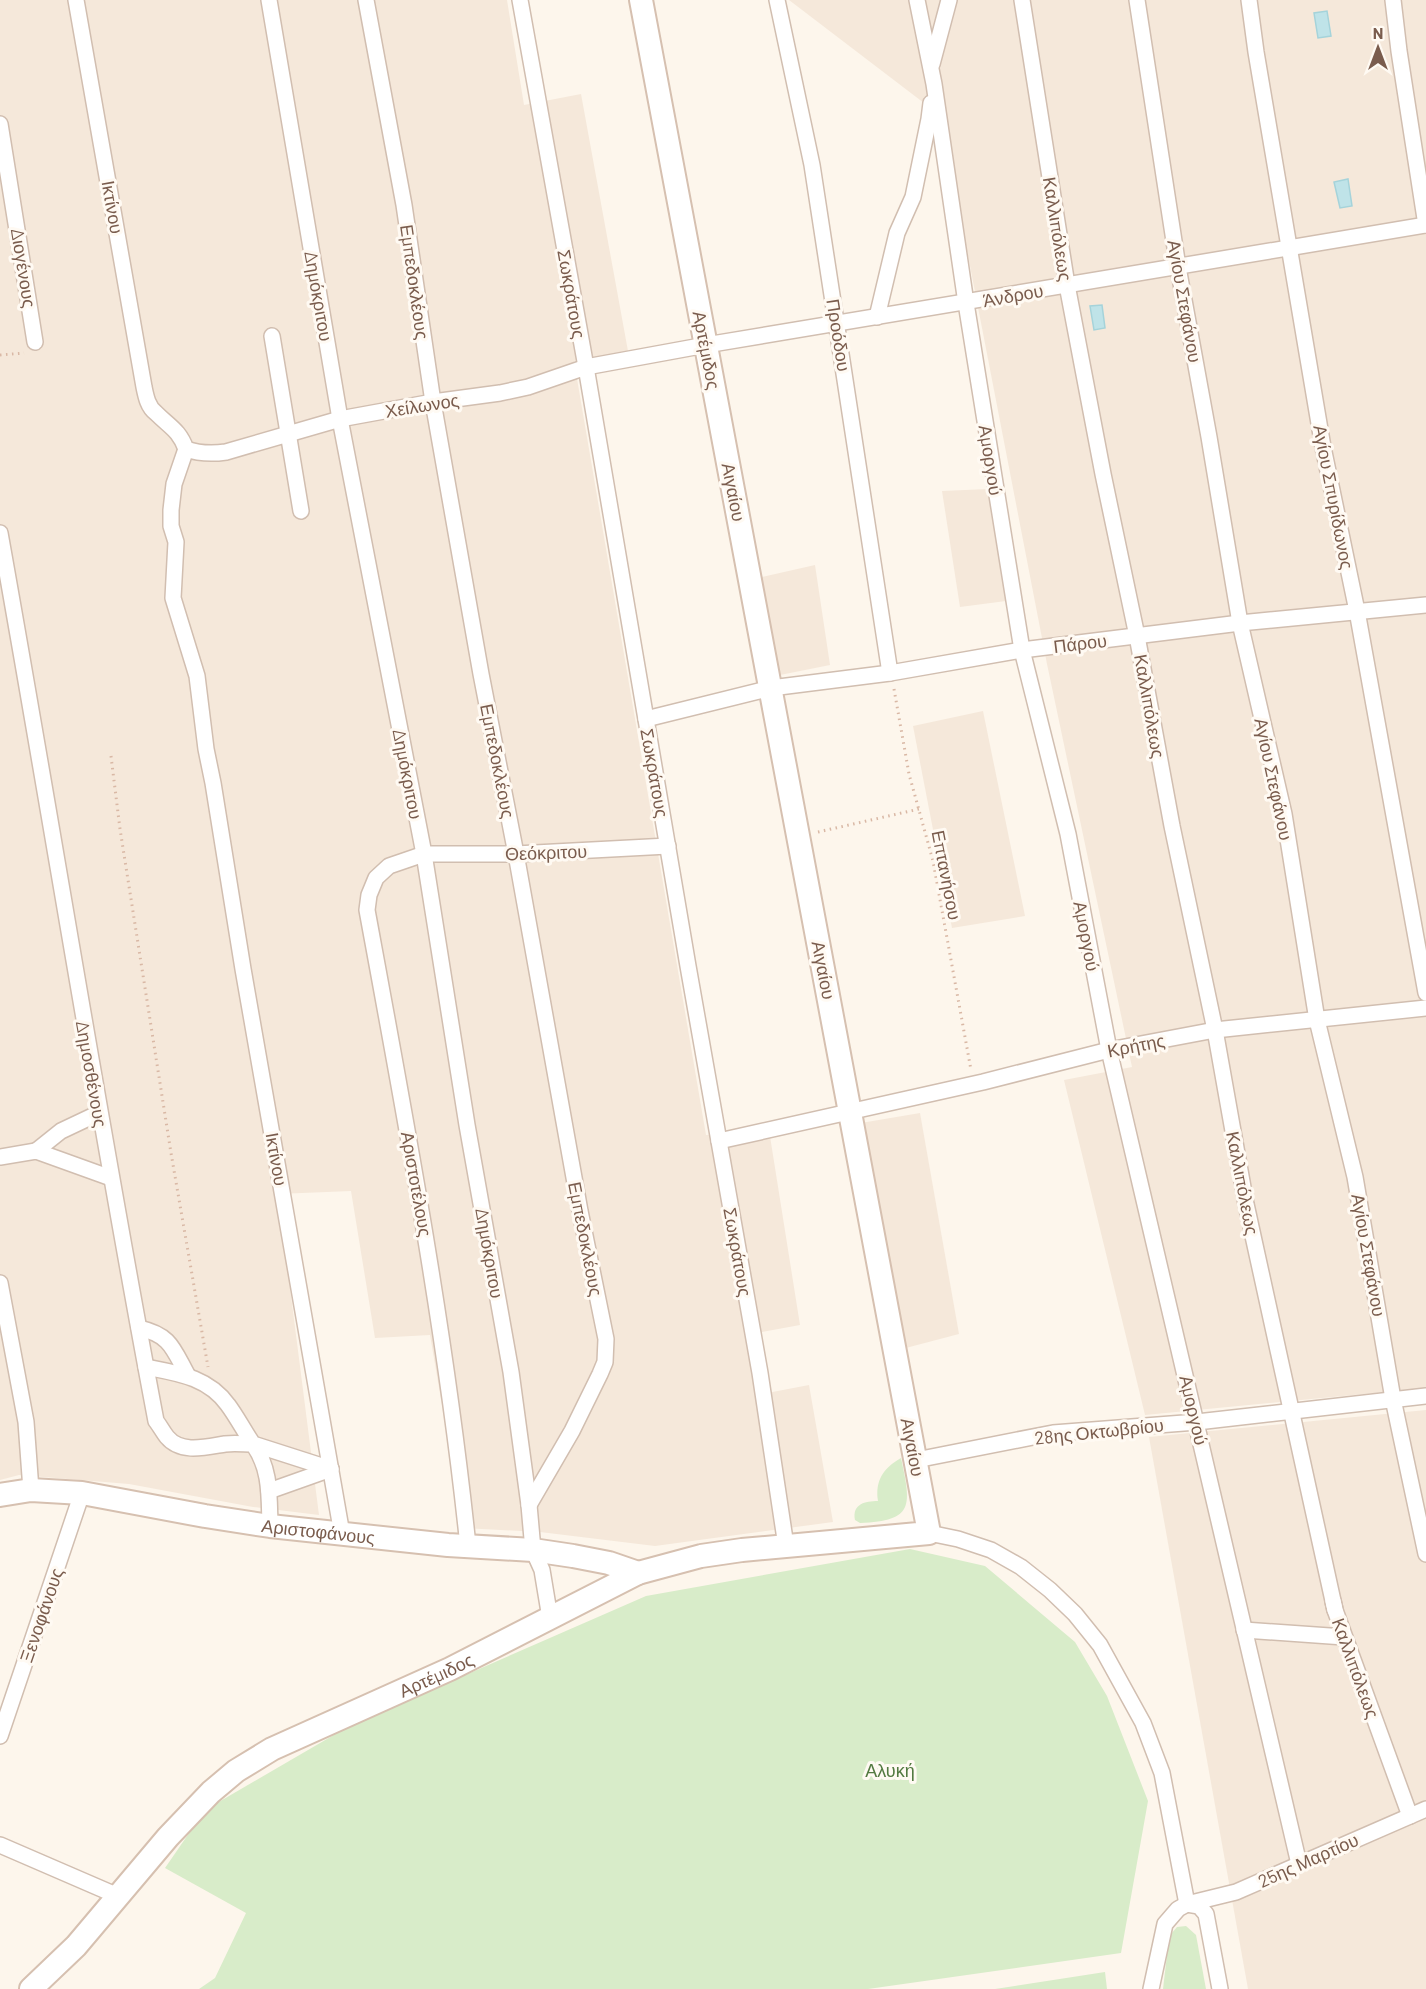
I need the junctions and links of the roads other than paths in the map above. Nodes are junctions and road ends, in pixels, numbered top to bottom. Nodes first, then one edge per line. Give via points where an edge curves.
1 (76, 0) edge
2 (268, 0) edge
3 (366, 0) edge
4 (520, 0) edge
5 (641, 0) edge
6 (777, 0) edge
7 (917, 0) edge
8 (949, 0) edge
9 (1022, 0) edge
10 (1137, 0) edge
11 (1249, 0) edge
12 (1393, 0) edge
13 (931, 68) junction
14 (0, 124) edge
15 (1426, 225) edge
16 (1289, 248) junction
17 (1178, 267) junction
18 (1067, 285) junction
19 (966, 303) junction
20 (877, 317) junction
21 (838, 324) junction
22 (272, 336) dead end
23 (35, 342) road end
24 (706, 345) junction
25 (586, 368) junction
26 (433, 402) junction
27 (718, 406) joint
28 (340, 419) junction
29 (287, 434) junction
30 (186, 449) junction
31 (301, 511) dead end
32 (0, 533) edge
33 (1426, 605) edge
34 (1358, 611) junction
35 (1240, 623) junction
36 (1137, 636) junction
37 (1022, 650) junction
38 (890, 673) junction
39 (771, 688) junction
40 (646, 719) junction
41 (668, 846) junction
42 (424, 854) junction
43 (516, 854) junction
44 (1426, 993) edge
45 (1426, 1008) edge
46 (1317, 1020) junction
47 (1215, 1030) junction
48 (1109, 1050) junction
49 (850, 1112) junction
50 (99, 1113) junction
51 (719, 1141) junction
52 (36, 1151) junction
53 (0, 1157) edge
54 (111, 1178) junction
55 (0, 1283) edge
56 (139, 1328) junction
57 (146, 1367) junction
58 (188, 1376) junction
59 (1426, 1396) edge
60 (1393, 1399) junction
61 (1293, 1411) junction
62 (1197, 1422) junction
63 (253, 1444) junction
64 (916, 1460) junction
65 (331, 1469) junction
66 (31, 1490) junction
67 (269, 1491) junction
68 (82, 1493) junction
69 (0, 1495) edge
70 (530, 1505) junction
71 (270, 1526) junction
72 (929, 1533) junction
73 (342, 1534) junction
74 (468, 1546) junction
75 (786, 1546) junction
76 (533, 1550) junction
77 (1426, 1554) edge
78 (638, 1573) junction
79 (550, 1618) junction
80 (1244, 1630) junction
81 (1344, 1637) junction
82 (0, 1736) edge
83 (1426, 1809) edge
84 (1410, 1816) junction
85 (0, 1845) edge
86 (1299, 1864) junction
87 (118, 1896) junction
88 (1187, 1904) junction
89 (31, 1989) edge
90 (1151, 1989) edge
91 (1220, 1989) edge

1 - 30 street, Ικτίνου via 144,387 154,413 178,432
2 - 28 street, Δημόκριτου
3 - 26 street, Εμπεδοκλέους via 404,205
4 - 25 street, Σωκράτους
5 - 24 main road, Αρτέμιδος
6 - 21 street, Προόδου via 812,165
7 - 13 street, Αμοργού
8 - 13 street
9 - 18 street, Καλλιπόλεως
10 - 17 street, Αγίου Στεφάνου
11 - 16 street, Αγίου Σπυρίδωνος
12 - 15 street
13 - 19 street, Αμοργού
13 - 20 street via 929,120 914,197 897,233
14 - 23 street, Διογένους
15 - 16 street, Άνδρου
16 - 17 street, Άνδρου
16 - 34 street, Αγίου Σπυρίδωνος via 1323,447
17 - 18 street, Άνδρου
17 - 35 street, Αγίου Στεφάνου
18 - 19 street, Άνδρου
18 - 36 street, Καλλιπόλεως
19 - 20 street, Άνδρου
19 - 37 street, Αμοργού
20 - 21 street, Άνδρου
21 - 24 street, Άνδρου
21 - 38 street, Προόδου
22 - 29 street
24 - 25 street, Χείλωνος
24 - 27 main road, Αρτέμιδος
25 - 26 street, Χείλωνος via 528,387
25 - 40 street, Σωκράτους
26 - 28 street, Χείλωνος
26 - 43 street, Εμπεδοκλέους
27 - 39 main road, Αιγαίου
28 - 29 street, Χείλωνος
28 - 42 street, Δημόκριτου
29 - 30 street, Χείλωνος via 226,452 196,453
29 - 31 street
30 - 65 street, Ικτίνου via 174,484 171,510 176,542 173,598 197,676 243,969
32 - 50 street, Δημοσθένους
33 - 34 street, Πάρου
34 - 35 street, Πάρου
34 - 44 street, Αγίου Σπυρίδωνος
35 - 36 street, Πάρου
35 - 46 street, Αγίου Στεφάνου via 1284,814
36 - 37 street, Πάρου
36 - 47 street, Καλλιπόλεως
37 - 38 street, Πάρου
37 - 48 street, Αμοργού via 1068,834
38 - 39 street, Πάρου
39 - 40 street, Πάρου
39 - 49 main road, Αιγαίου
40 - 41 street, Σωκράτους
41 - 43 street, Θεόκριτου
41 - 51 street, Σωκράτους
42 - 43 street, Θεόκριτου
42 - 70 street, Δημόκριτου
42 - 74 street, Αριστοτέλους via 389,866 376,878 367,910 418,1188 457,1442
43 - 70 street, Εμπεδοκλέους via 606,1349 600,1374
45 - 46 street, Κρήτης
46 - 47 street, Κρήτης
46 - 60 street, Αγίου Στεφάνου via 1355,1177
47 - 48 street, Κρήτης
47 - 61 street, Καλλιπόλεως via 1246,1204
48 - 49 street, Κρήτης
48 - 62 street, Αμοργού
49 - 51 street, Κρήτης
49 - 64 main road, Αιγαίου
50 - 52 street via 62,1131
50 - 54 street, Δημοσθένους
51 - 75 street, Σωκράτους
52 - 53 street
52 - 54 street
54 - 56 street, Δημοσθένους
55 - 66 street via 26,1422
56 - 57 street, Δημοσθένους
56 - 58 street via 163,1336
57 - 58 street
57 - 63 street, Δημοσθένους via 156,1421 175,1444 185,1448
58 - 63 street via 219,1394
59 - 60 street, 28ης Οκτωβρίου
60 - 61 street, 28ης Οκτωβρίου
60 - 77 street, Αγίου Στεφάνου
61 - 62 street, 28ης Οκτωβρίου
61 - 81 street, Καλλιπόλεως
62 - 64 street, 28ης Οκτωβρίου via 1053,1433
62 - 80 street, Αμοργού
63 - 65 street
63 - 67 street via 263,1457
64 - 72 main road, Αιγαίου
65 - 67 street
65 - 73 street, Ικτίνου
66 - 68 main road, Αριστοφάνους
66 - 69 main road, Αριστοφάνους
67 - 71 street
68 - 71 main road, Αριστοφάνους
68 - 82 street, Ξενοφάνους
70 - 76 street, Δημόκριτου
71 - 73 main road, Αριστοφάνους
72 - 75 main road, Αρτέμιδος
72 - 88 street via 991,1550 1021,1567 1075,1614 1100,1644 1143,1723 1162,1773
73 - 74 main road, Αριστοφάνους
74 - 76 main road, Αριστοφάνους
75 - 78 main road, Αρτέμιδος via 701,1556
76 - 78 main road, Αριστοφάνους via 609,1563
76 - 79 street, Δημόκριτου via 542,1570
78 - 79 main road, Αρτέμιδος
79 - 87 main road, Αρτέμιδος via 450,1669 272,1749 246,1765 189,1814
80 - 81 street
80 - 86 street, Αμοργού
81 - 84 street, Καλλιπόλεως
83 - 84 street, 25ης Μαρτίου
84 - 86 street, 25ης Μαρτίου
85 - 87 street
86 - 88 street, 25ης Μαρτίου via 1236,1892
87 - 89 main road, Αρτέμιδος via 76,1946
88 - 90 street via 1165,1924
88 - 91 street via 1199,1906 1206,1914

